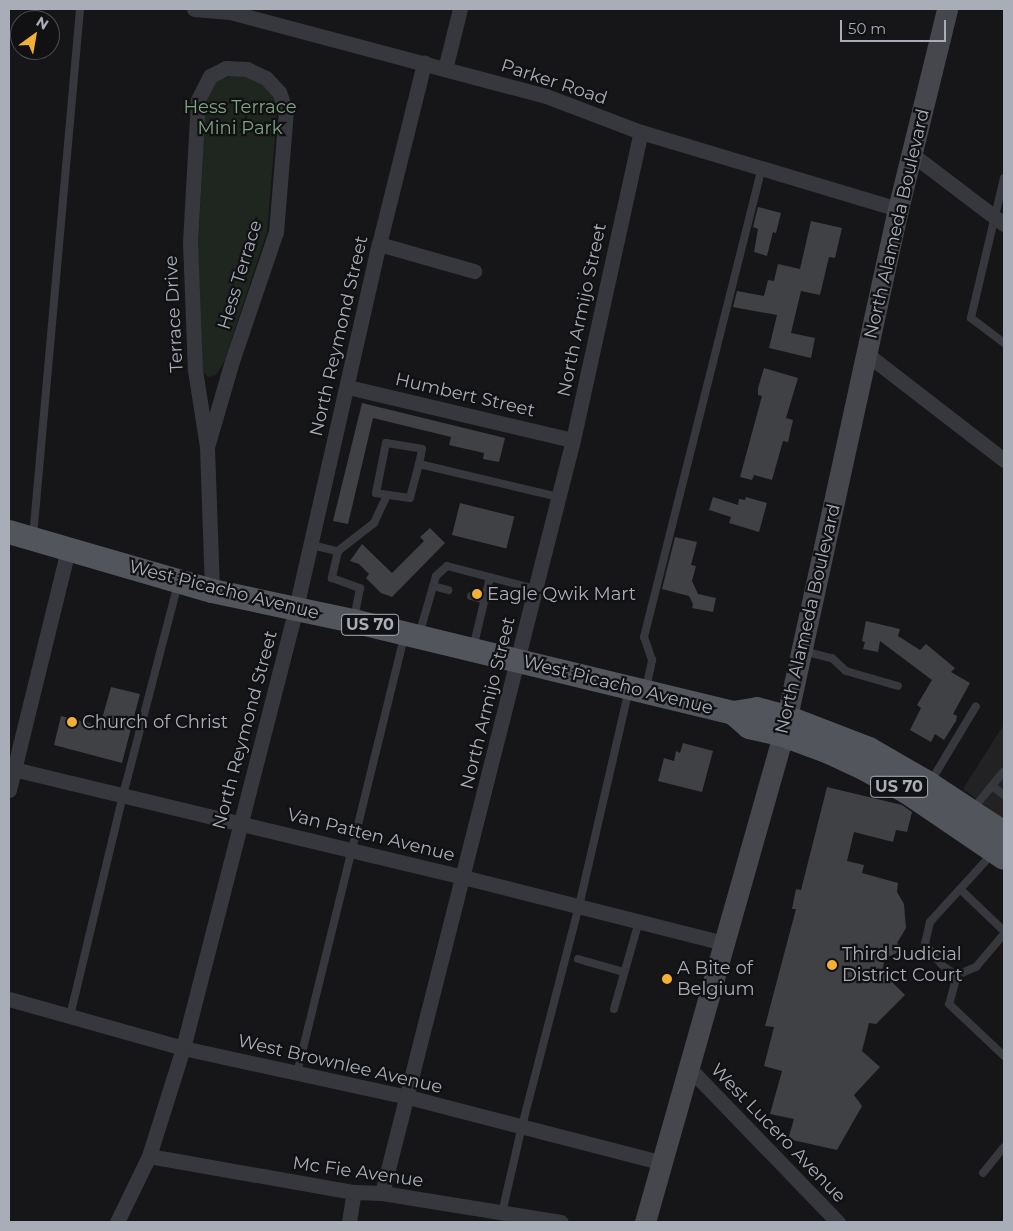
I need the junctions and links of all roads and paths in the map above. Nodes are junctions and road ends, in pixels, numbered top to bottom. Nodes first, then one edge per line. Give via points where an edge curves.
1 (80, 9) edge
2 (194, 9) edge
3 (460, 9) edge
4 (947, 9) edge
5 (231, 10) edge
6 (424, 63) junction
7 (247, 68) joint
8 (445, 69) junction
9 (641, 132) junction
10 (912, 156) junction
11 (762, 168) junction
12 (1004, 178) edge
13 (898, 209) junction
14 (999, 220) edge
15 (379, 244) junction
16 (474, 271) dead end
17 (1004, 343) edge
18 (868, 355) junction
19 (348, 387) junction
20 (573, 440) junction
21 (207, 448) junction
22 (1004, 460) edge
23 (419, 464) junction
24 (387, 495) junction
25 (559, 497) junction
26 (9, 532) edge
27 (33, 539) junction
28 (311, 545) junction
29 (68, 550) junction
30 (338, 551) junction
31 (490, 577) junction
32 (179, 582) junction
33 (433, 586) junction
34 (536, 589) junction
35 (448, 590) dead end
36 (212, 591) junction
37 (471, 596) dead end
38 (485, 600) junction
39 (296, 608) junction
40 (353, 621) junction
41 (412, 635) junction
42 (473, 650) junction
43 (801, 650) junction
44 (518, 660) junction
45 (898, 686) dead end
46 (637, 691) junction
47 (976, 706) dead end
48 (784, 726) junction
49 (11, 769) edge
50 (1004, 771) edge
51 (930, 784) junction
52 (992, 786) junction
53 (9, 790) edge
54 (123, 795) junction
55 (1004, 795) edge
56 (972, 811) junction
57 (239, 823) junction
58 (1001, 847) edge
59 (350, 850) junction
60 (463, 877) junction
61 (960, 888) junction
62 (579, 906) junction
63 (639, 922) junction
64 (1004, 933) edge
65 (723, 943) junction
66 (578, 959) dead end
67 (624, 972) junction
68 (957, 975) junction
69 (9, 999) edge
70 (614, 1009) dead end
71 (70, 1016) junction
72 (182, 1048) junction
73 (1004, 1056) edge
74 (690, 1069) junction
75 (296, 1073) junction
76 (408, 1097) junction
77 (522, 1126) junction
78 (1004, 1147) edge
79 (149, 1156) junction
80 (664, 1163) junction
81 (982, 1173) dead end
82 (354, 1192) junction
83 (382, 1193) junction
84 (492, 1213) junction
85 (117, 1222) edge
86 (349, 1222) edge
87 (561, 1222) edge
88 (645, 1222) edge
89 (838, 1222) edge

1 - 27 lane
2 - 5 street, Parker Road
3 - 8 street
4 - 10 street, North Alameda Boulevard
5 - 6 street, Parker Road
6 - 8 street, Parker Road
6 - 15 street, North Reymond Street
7 - 21 street, Hess Terrace via 266,78 279,92 286,111 276,232 232,361
7 - 21 street, Terrace Drive via 226,68 210,76 198,100 190,242 195,370
8 - 9 street, Parker Road via 546,96
9 - 11 street, Parker Road
9 - 20 street, North Armijo Street
10 - 13 street, North Alameda Boulevard
10 - 14 street
11 - 13 street, Parker Road
11 - 46 lane via 644,637 652,660
12 - 14 lane
13 - 18 street, North Alameda Boulevard
14 - 17 lane via 971,318
15 - 16 street
15 - 19 street, North Reymond Street
18 - 22 street
18 - 43 street, North Alameda Boulevard
19 - 20 street, Humbert Street
19 - 28 street, North Reymond Street
20 - 25 street, North Armijo Street
21 - 36 street, Terrace Drive
23 - 24 lane via 410,498
23 - 24 lane via 422,449 386,443 376,493
23 - 25 lane
24 - 30 lane via 374,524
25 - 34 street, North Armijo Street
26 - 27 main road, West Picacho Avenue / US 70
27 - 29 main road, West Picacho Avenue / US 70
28 - 30 lane
28 - 39 street, North Reymond Street
29 - 32 main road, West Picacho Avenue / US 70
29 - 49 street
30 - 40 lane via 332,578 360,588
31 - 33 lane via 447,566 436,576
31 - 34 lane
31 - 38 lane
32 - 36 main road, West Picacho Avenue / US 70
32 - 54 lane
33 - 35 lane
33 - 41 lane
34 - 44 street, North Armijo Street
36 - 39 main road, West Picacho Avenue / US 70
37 - 38 lane
38 - 42 lane
39 - 40 main road, West Picacho Avenue / US 70
39 - 57 street, North Reymond Street
40 - 41 main road, West Picacho Avenue / US 70
41 - 42 main road, West Picacho Avenue / US 70
41 - 59 lane
42 - 44 main road, West Picacho Avenue / US 70
43 - 45 lane via 832,658 846,672
43 - 48 street, North Alameda Boulevard
44 - 46 main road, West Picacho Avenue / US 70
44 - 60 street, North Armijo Street
46 - 48 main road, West Picacho Avenue / US 70 via 733,713 749,727
46 - 62 lane
47 - 51 lane
48 - 51 main road, West Picacho Avenue / US 70 via 869,749
48 - 58 main road, West Picacho Avenue / US 70
48 - 65 street, North Alameda Boulevard
49 - 53 street
49 - 54 street, Van Patten Avenue
50 - 52 lane
51 - 56 main road, West Picacho Avenue / US 70
52 - 55 lane
52 - 56 lane
54 - 57 street, Van Patten Avenue
54 - 71 lane
56 - 58 main road, West Picacho Avenue / US 70
57 - 59 street, Van Patten Avenue
57 - 72 street, North Reymond Street
58 - 61 lane
59 - 60 street, Van Patten Avenue
59 - 75 lane
60 - 62 street, Van Patten Avenue
60 - 76 street, North Armijo Street
61 - 64 lane
61 - 68 lane via 930,922 925,944 943,966
62 - 63 street, Van Patten Avenue
62 - 77 lane
63 - 65 street, Van Patten Avenue
63 - 67 lane
64 - 68 lane via 976,967
65 - 74 street, North Alameda Boulevard
66 - 67 lane
67 - 70 lane
68 - 73 lane via 949,1004
69 - 71 street, West Brownlee Avenue
71 - 72 street, West Brownlee Avenue
72 - 75 street, West Brownlee Avenue
72 - 79 street, North Reymond Street
74 - 80 street, North Alameda Boulevard
74 - 89 street, West Lucero Avenue
75 - 76 street, West Brownlee Avenue
76 - 77 street, West Brownlee Avenue
76 - 83 street, North Armijo Street
77 - 80 street, West Brownlee Avenue
77 - 84 lane
78 - 81 lane
79 - 82 street, Mc Fie Avenue
79 - 85 street, North Reymond Street
80 - 88 street, North Alameda Boulevard
82 - 83 street, Mc Fie Avenue
82 - 86 street
83 - 84 street, Mc Fie Avenue
84 - 87 street, Mc Fie Avenue

